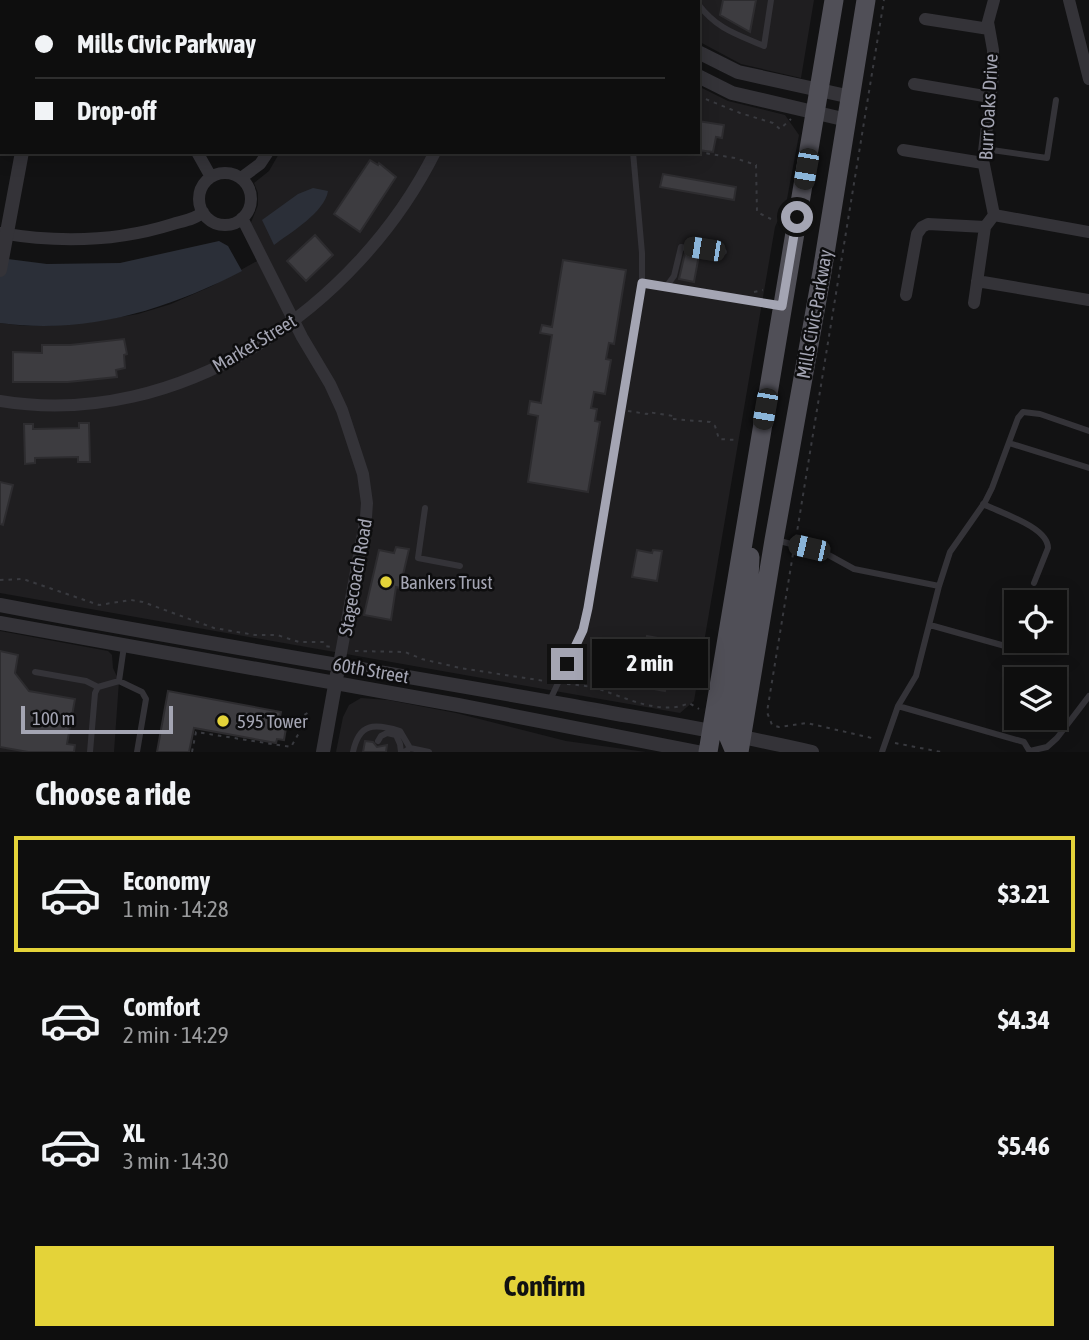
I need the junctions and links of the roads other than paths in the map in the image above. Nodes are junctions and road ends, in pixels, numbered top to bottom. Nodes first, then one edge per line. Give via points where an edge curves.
1 (771, 0) edge
2 (834, 0) edge
3 (866, 0) edge
4 (994, 0) edge
5 (1069, 0) edge
6 (700, 6) edge
7 (925, 19) dead end
8 (989, 29) junction
9 (700, 52) edge
10 (700, 77) edge
11 (1089, 79) edge
12 (914, 84) dead end
13 (819, 91) junction
14 (850, 97) junction
15 (990, 97) junction
16 (1056, 100) dead end
17 (815, 113) junction
18 (847, 120) junction
19 (984, 149) junction
20 (903, 150) dead end
21 (22, 154) edge
22 (198, 154) edge
23 (267, 154) edge
24 (434, 154) edge
25 (634, 154) edge
26 (983, 163) junction
27 (211, 177) junction
28 (241, 178) junction
29 (203, 212) junction
30 (994, 215) junction
31 (242, 218) junction
32 (985, 227) junction
33 (1089, 232) edge
34 (4, 234) edge
35 (724, 252) dead end
36 (0, 270) edge
37 (977, 281) junction
38 (642, 283) junction
39 (666, 287) junction
40 (906, 295) dead end
41 (1089, 300) edge
42 (974, 303) dead end
43 (782, 306) junction
44 (294, 319) junction
45 (0, 401) edge
46 (1089, 430) edge
47 (1009, 443) junction
48 (1089, 468) edge
49 (984, 505) junction
50 (425, 508) dead end
51 (774, 540) junction
52 (460, 566) dead end
53 (1034, 583) dead end
54 (939, 586) junction
55 (0, 605) edge
56 (0, 623) edge
57 (930, 625) junction
58 (124, 646) junction
59 (1004, 646) edge
60 (339, 664) junction
61 (35, 672) dead end
62 (119, 681) junction
63 (335, 682) junction
64 (98, 687) junction
65 (1089, 696) edge
66 (549, 702) junction
67 (898, 706) junction
68 (379, 741) dead end
69 (731, 741) edge
70 (405, 751) edge
71 (90, 752) edge
72 (137, 752) edge
73 (323, 752) edge
74 (353, 752) edge
75 (429, 752) edge
76 (698, 752) edge
77 (708, 752) edge
78 (812, 752) edge
79 (882, 752) edge
80 (1030, 752) edge

1 - 6 lane via 764,46 719,25
2 - 13 main road, Mills Civic Parkway
3 - 14 main road, Mills Civic Parkway
4 - 8 street, Burr Oaks Drive
5 - 11 street
7 - 8 street
8 - 15 street, Burr Oaks Drive via 993,50
9 - 13 street via 738,72
10 - 17 street via 732,93
12 - 15 street
13 - 14 street
13 - 17 main road, Mills Civic Parkway
14 - 18 main road, Mills Civic Parkway
15 - 19 street, Burr Oaks Drive
16 - 19 lane via 1048,158
17 - 18 street
17 - 43 main road, Mills Civic Parkway
18 - 51 main road, Mills Civic Parkway
19 - 26 street, Burr Oaks Drive
20 - 26 street
21 - 34 street
22 - 27 street
23 - 28 street
24 - 44 street, Market Street via 379,240 332,291
25 - 38 lane
26 - 30 street, Burr Oaks Drive
27 - 28 street via 225,173
27 - 29 street via 200,191
28 - 31 street via 251,195
29 - 31 street via 218,223
29 - 34 street via 145,232 100,238 55,240
30 - 32 street
30 - 33 street
31 - 44 street, Stagecoach Road
32 - 37 street
32 - 40 street via 922,227
34 - 36 street
35 - 39 lane via 681,247 674,276
37 - 41 street
37 - 42 street
38 - 39 lane
38 - 66 lane via 588,608 583,630
39 - 43 lane
43 - 69 main road, Mills Civic Parkway via 744,528
44 - 45 street, Market Street via 220,365 153,392 68,406
44 - 60 street, Stagecoach Road via 342,410 367,497
46 - 47 lane via 1023,412
47 - 48 lane
47 - 49 lane
49 - 53 lane via 1034,527 1048,542
49 - 54 lane via 950,552
50 - 52 lane via 418,558
51 - 54 lane via 825,553 854,569
51 - 69 main road, Mills Civic Parkway
54 - 57 lane
55 - 60 street, 60th Street
56 - 58 street, 60th Street
57 - 59 lane
57 - 67 lane via 916,676
58 - 62 lane
58 - 63 street, 60th Street
60 - 63 street, Stagecoach Road
60 - 66 street, 60th Street
61 - 64 lane
62 - 64 lane
62 - 72 lane via 142,692 146,699
63 - 73 street, Stagecoach Road
63 - 76 street, 60th Street
64 - 71 lane
65 - 80 lane via 1057,738
66 - 69 street, 60th Street
67 - 79 lane
67 - 80 lane via 1024,742
68 - 70 lane via 387,733 396,735
69 - 77 main road, Mills Civic Parkway
69 - 78 street, 60th Street
70 - 74 lane via 400,731 372,726 362,730
70 - 75 lane

